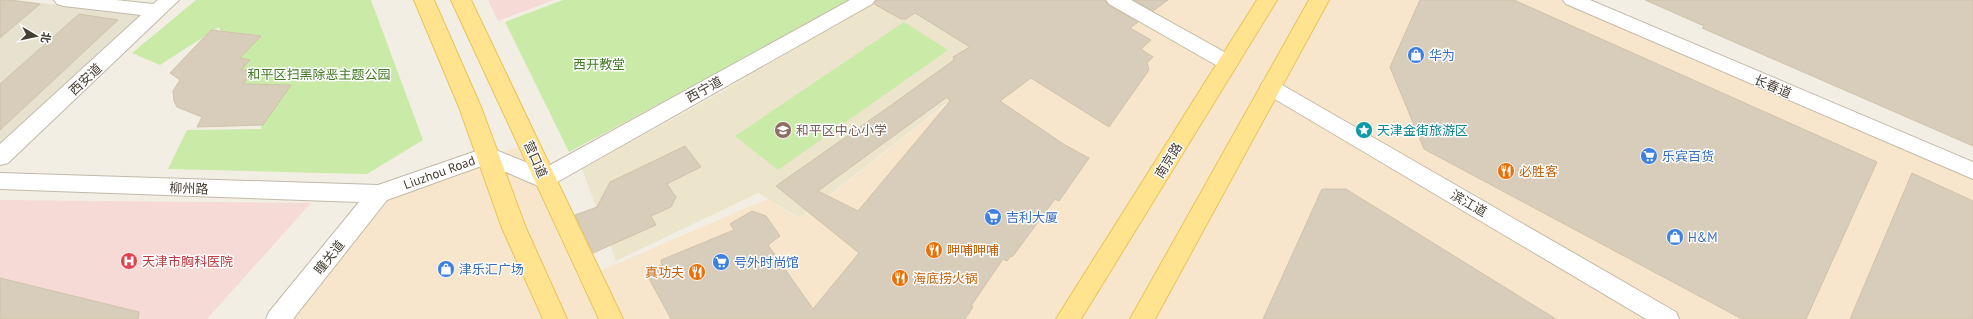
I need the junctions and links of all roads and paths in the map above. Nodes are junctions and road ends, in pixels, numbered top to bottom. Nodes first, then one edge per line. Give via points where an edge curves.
1 (64, 0) edge
2 (424, 0) edge
3 (461, 0) edge
4 (865, 0) edge
5 (1116, 0) edge
6 (1267, 0) edge
7 (1319, 0) edge
8 (1581, 2) edge
9 (163, 6) edge
10 (1228, 63) junction
11 (1270, 87) junction
12 (488, 155) junction
13 (0, 157) edge
14 (1973, 172) edge
15 (544, 178) junction
16 (0, 181) edge
17 (379, 194) junction
18 (278, 319) edge
19 (555, 319) edge
20 (611, 319) edge
21 (1068, 319) edge
22 (1142, 319) edge
23 (1667, 319) edge

1 - 9 street
2 - 12 main road
3 - 15 main road, 营口道 via 508,94
4 - 15 street, 西宁道
5 - 10 street
6 - 10 main road, 南京路
7 - 11 main road
8 - 14 street, 长春道
9 - 13 street, 西安道
10 - 21 main road, 南京路
11 - 22 main road
11 - 23 street, 滨江道
12 - 15 street, Liuzhou Road
12 - 17 street, Liuzhou Road
12 - 19 main road via 514,228
15 - 20 main road, 营口道
16 - 17 street, 柳州路
17 - 18 street, 瞳关道

